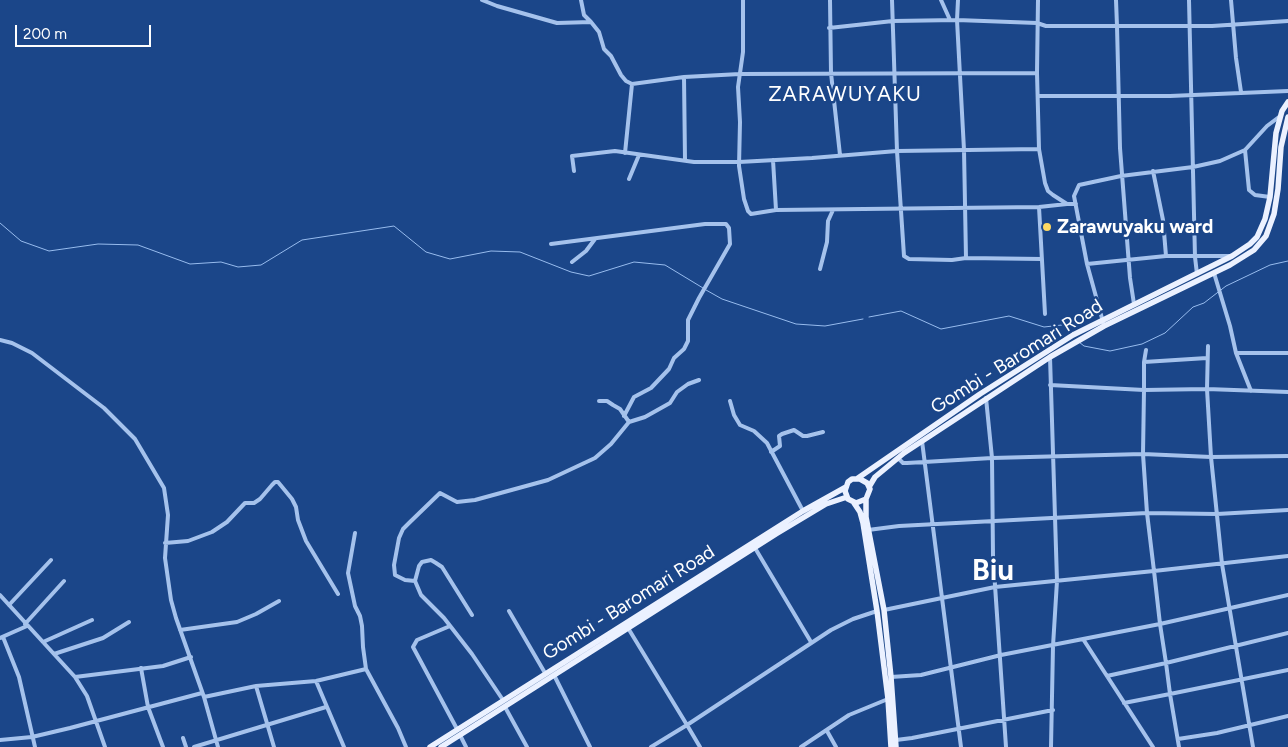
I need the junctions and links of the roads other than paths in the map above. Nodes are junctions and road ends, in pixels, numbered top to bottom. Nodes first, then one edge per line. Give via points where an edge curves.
1 (482, 0) edge
2 (581, 0) edge
3 (743, 0) edge
4 (830, 0) edge
5 (892, 0) edge
6 (940, 0) edge
7 (958, 0) edge
8 (1038, 0) edge
9 (1116, 0) edge
10 (1189, 0) edge
11 (1231, 0) edge
12 (950, 20) junction
13 (957, 20) junction
14 (893, 21) junction
15 (1288, 21) edge
16 (591, 22) junction
17 (1038, 23) junction
18 (1232, 25) junction
19 (1117, 26) junction
20 (1189, 26) junction
21 (830, 28) junction
22 (831, 73) junction
23 (960, 73) junction
24 (1037, 73) junction
25 (740, 74) junction
26 (895, 74) junction
27 (684, 77) junction
28 (632, 84) junction
29 (1288, 91) edge
30 (1241, 92) junction
31 (1191, 95) junction
32 (1038, 96) junction
33 (1119, 96) junction
34 (1288, 102) edge
35 (1280, 117) junction
36 (1288, 117) edge
37 (1285, 146) edge
38 (1039, 149) junction
39 (964, 150) junction
40 (1246, 150) junction
41 (897, 151) junction
42 (625, 153) junction
43 (639, 155) junction
44 (840, 156) junction
45 (685, 160) junction
46 (773, 160) junction
47 (740, 162) junction
48 (1193, 167) junction
49 (574, 170) dead end
50 (1153, 171) junction
51 (1121, 176) junction
52 (629, 179) dead end
53 (1270, 197) junction
54 (1067, 204) junction
55 (1076, 204) junction
56 (1039, 207) junction
57 (901, 208) junction
58 (965, 208) junction
59 (776, 210) junction
60 (834, 210) junction
61 (595, 239) junction
62 (551, 244) dead end
63 (1166, 256) junction
64 (1232, 256) junction
65 (1194, 257) junction
66 (966, 258) junction
67 (1042, 259) junction
68 (1128, 259) junction
69 (572, 262) dead end
70 (1087, 264) junction
71 (820, 270) dead end
72 (1214, 273) junction
73 (1197, 274) junction
74 (1134, 304) junction
75 (1045, 314) dead end
76 (1104, 323) junction
77 (1075, 338) junction
78 (0, 340) edge
79 (1208, 346) dead end
80 (1146, 350) dead end
81 (1236, 353) junction
82 (1288, 353) edge
83 (1050, 357) junction
84 (1207, 358) junction
85 (1144, 362) junction
86 (699, 380) dead end
87 (1050, 385) junction
88 (1207, 389) junction
89 (1144, 390) junction
90 (1250, 391) junction
91 (1288, 392) edge
92 (986, 398) junction
93 (599, 401) dead end
94 (730, 402) dead end
95 (624, 416) junction
96 (629, 422) junction
97 (823, 432) dead end
98 (922, 441) junction
99 (771, 452) junction
100 (1143, 454) junction
101 (1054, 456) junction
102 (1288, 456) edge
103 (1211, 457) junction
104 (898, 458) junction
105 (992, 458) junction
106 (924, 461) junction
107 (858, 478) junction
108 (846, 487) junction
109 (869, 487) junction
110 (847, 497) junction
111 (866, 499) junction
112 (854, 503) junction
113 (1288, 510) edge
114 (802, 511) junction
115 (1147, 513) junction
116 (1217, 514) junction
117 (1055, 518) junction
118 (992, 521) junction
119 (932, 524) junction
120 (868, 530) junction
121 (355, 533) dead end
122 (165, 543) junction
123 (755, 548) junction
124 (1288, 556) edge
125 (51, 560) dead end
126 (1222, 564) junction
127 (1154, 571) junction
128 (64, 581) dead end
129 (415, 581) junction
130 (1057, 581) junction
131 (995, 587) junction
132 (338, 594) dead end
133 (0, 595) edge
134 (1288, 596) edge
135 (941, 599) junction
136 (279, 601) dead end
137 (9, 605) junction
138 (1230, 608) junction
139 (510, 611) dead end
140 (880, 611) junction
141 (472, 616) dead end
142 (641, 617) junction
143 (92, 620) dead end
144 (129, 622) dead end
145 (1160, 624) junction
146 (26, 625) junction
147 (450, 626) junction
148 (628, 628) junction
149 (180, 630) junction
150 (1288, 633) edge
151 (2, 638) edge
152 (1082, 638) junction
153 (42, 642) junction
154 (811, 642) junction
155 (1053, 646) junction
156 (1236, 646) junction
157 (54, 654) junction
158 (1000, 655) junction
159 (191, 657) junction
160 (1166, 663) junction
161 (142, 668) junction
162 (366, 668) junction
163 (951, 668) junction
164 (1288, 670) edge
165 (545, 673) junction
166 (554, 675) junction
167 (1107, 676) junction
168 (76, 677) junction
169 (892, 677) junction
170 (1242, 680) junction
171 (316, 681) junction
172 (256, 686) junction
173 (1170, 694) junction
174 (203, 695) junction
175 (891, 698) junction
176 (1124, 703) junction
177 (504, 704) junction
178 (148, 707) junction
179 (326, 707) junction
180 (1053, 710) junction
181 (1288, 716) edge
182 (1004, 720) junction
183 (95, 721) junction
184 (267, 725) junction
185 (687, 725) junction
186 (1249, 725) junction
187 (960, 728) junction
188 (827, 731) junction
189 (459, 732) junction
190 (32, 737) junction
191 (183, 738) dead end
192 (1178, 739) junction
193 (0, 740) edge
194 (216, 740) junction
195 (896, 740) junction
196 (35, 747) edge
197 (105, 747) edge
198 (163, 747) edge
199 (186, 747) edge
200 (194, 747) edge
201 (218, 747) edge
202 (274, 747) edge
203 (344, 747) edge
204 (406, 747) edge
205 (430, 747) edge
206 (441, 747) edge
207 (466, 747) edge
208 (527, 747) edge
209 (590, 747) edge
210 (651, 747) edge
211 (700, 747) edge
212 (801, 747) edge
213 (836, 747) edge
214 (891, 747) edge
215 (896, 747) edge
216 (961, 747) edge
217 (1006, 747) edge
218 (1051, 747) edge
219 (1153, 747) edge
220 (1179, 747) edge
221 (1253, 747) edge

1 - 16 street via 557,23
2 - 16 street via 584,15
3 - 25 street
4 - 21 street
5 - 14 street
6 - 12 street
7 - 13 street
8 - 17 street
9 - 19 street
10 - 20 street
11 - 18 street
12 - 13 street
12 - 14 street
13 - 17 street
13 - 23 street
14 - 21 street
14 - 26 street
15 - 18 street
16 - 28 street via 599,32 604,49 626,81
17 - 19 street via 1046,26
17 - 24 street
18 - 20 street
18 - 30 street
19 - 20 street
19 - 33 street
20 - 31 street
21 - 22 street
22 - 25 street
22 - 26 street
22 - 44 street
23 - 24 street
23 - 26 street
23 - 39 street
24 - 32 street
25 - 27 street
25 - 47 street
26 - 41 street
27 - 28 street
27 - 45 street
28 - 42 street
29 - 30 street
30 - 31 street
31 - 33 street
31 - 48 street
32 - 33 street
32 - 38 street
33 - 51 street
34 - 35 main road, Gombi - Baromari Road
35 - 40 street via 1267,126
35 - 53 main road, Gombi - Baromari Road
36 - 37 main road, Gombi - Baromari Road
37 - 72 main road, Gombi - Baromari Road via 1277,201 1266,236 1254,250
38 - 39 street
38 - 54 street via 1048,190
39 - 41 street
39 - 58 street
40 - 48 street
40 - 53 street via 1249,190 1255,195
41 - 44 street
41 - 57 street
42 - 43 street
42 - 49 street via 615,151 572,156
43 - 45 street
43 - 52 street
44 - 46 street
45 - 47 street
46 - 47 street
46 - 59 street
47 - 59 street via 740,179 748,211 754,214
48 - 50 street
48 - 65 street
50 - 51 street
50 - 63 street
51 - 55 street via 1079,185 1074,196
51 - 68 street
53 - 64 main road, Gombi - Baromari Road via 1265,219 1256,237
54 - 55 street
54 - 56 street
55 - 70 street
56 - 58 street
56 - 67 street
57 - 58 street
57 - 60 street
57 - 66 street via 906,258
58 - 66 street
59 - 60 street
60 - 71 street via 828,221
61 - 62 street
61 - 69 street
61 - 95 street via 705,224 726,224 729,228 730,244 688,320 688,341 684,349 651,388 634,397
63 - 65 street
63 - 68 street
64 - 65 street
64 - 73 main road, Gombi - Baromari Road
65 - 73 street
66 - 67 street
67 - 75 street
68 - 70 street
68 - 74 street
70 - 76 street
72 - 76 main road, Gombi - Baromari Road
72 - 81 street
73 - 74 main road, Gombi - Baromari Road
74 - 76 main road, Gombi - Baromari Road
76 - 77 main road, Gombi - Baromari Road
77 - 83 main road, Gombi - Baromari Road
77 - 107 main road, Gombi - Baromari Road via 980,394
78 - 122 street via 32,353 48,364 104,408 135,440 164,488 168,515
79 - 84 street
80 - 85 street
81 - 82 street
81 - 90 street
83 - 87 street
83 - 92 main road, Gombi - Baromari Road
84 - 85 street
84 - 88 street
85 - 89 street
86 - 96 street via 677,392 670,403
87 - 89 street
87 - 101 street
88 - 89 street
88 - 90 street
88 - 103 street
89 - 100 street
90 - 91 street
92 - 98 main road, Gombi - Baromari Road
92 - 105 street
93 - 95 street via 614,405
94 - 99 street via 740,425 761,437
95 - 96 street
96 - 129 street via 595,458 548,480 463,502 440,494 434,498 403,529 397,546 395,575
97 - 99 street via 803,436 794,430 782,434 779,436 780,446
98 - 104 main road, Gombi - Baromari Road
98 - 106 street
99 - 114 street
100 - 101 street
100 - 103 street
100 - 115 street
101 - 105 street
101 - 117 street
102 - 103 street
103 - 116 street
104 - 106 street via 903,463
104 - 109 main road, Gombi - Baromari Road via 875,477
105 - 106 street
105 - 118 street
106 - 119 street
107 - 108 main road
107 - 109 main road
108 - 110 main road
108 - 114 main road, Gombi - Baromari Road
109 - 111 main road
110 - 112 main road
110 - 123 main road, Gombi - Baromari Road via 826,504
111 - 112 main road
111 - 120 main road
112 - 140 main road via 863,523
113 - 116 street
114 - 142 main road, Gombi - Baromari Road
115 - 116 street
115 - 117 street
115 - 127 street
116 - 126 street
117 - 118 street
117 - 130 street
118 - 119 street
118 - 131 street
119 - 120 street
119 - 135 street
120 - 140 main road
121 - 162 street via 348,573 362,626
122 - 132 street via 188,541 212,532 245,503 260,500 272,484 278,482 292,499 306,541
122 - 149 street via 168,580
123 - 142 main road, Gombi - Baromari Road
123 - 154 street
124 - 126 street
125 - 137 street
126 - 127 street
126 - 138 street
127 - 130 street
127 - 145 street
128 - 146 street
129 - 141 street via 422,562 431,560 436,563 442,567
129 - 147 street via 421,595
130 - 131 street
130 - 155 street
131 - 135 street
131 - 158 street
133 - 137 street
134 - 138 street
135 - 140 street
135 - 163 street
136 - 149 street via 237,622
137 - 146 street
138 - 145 street
138 - 156 street
139 - 165 street
140 - 154 street via 853,620
140 - 169 main road
140 - 175 main road
142 - 148 main road, Gombi - Baromari Road
142 - 165 main road, Gombi - Baromari Road
143 - 153 street
144 - 157 street via 103,638
145 - 152 street
145 - 160 street
146 - 151 street
146 - 153 street
147 - 177 street
147 - 189 street via 417,640 413,647
148 - 166 main road, Gombi - Baromari Road
148 - 185 street
149 - 159 street
150 - 156 street
151 - 190 street via 19,677
152 - 155 street
152 - 167 street
153 - 157 street
154 - 185 street
155 - 158 street
155 - 180 street
156 - 160 street
156 - 170 street
157 - 168 street
158 - 163 street
158 - 182 street
159 - 161 street via 172,664
159 - 174 street
160 - 167 street
160 - 173 street
161 - 168 street
161 - 178 street
162 - 171 street
162 - 204 street
163 - 169 street
163 - 187 street
164 - 170 street
165 - 177 main road, Gombi - Baromari Road
166 - 177 main road, Gombi - Baromari Road
166 - 209 street
167 - 176 street
168 - 183 street
169 - 175 main road
170 - 173 street
170 - 186 street
171 - 172 street
171 - 179 street
172 - 174 street
172 - 184 street
173 - 176 street
173 - 192 street
174 - 178 street
174 - 194 street
175 - 188 street via 849,716
175 - 195 main road
175 - 214 main road
176 - 219 street
177 - 189 main road, Gombi - Baromari Road
177 - 208 street
178 - 183 street
178 - 198 street
179 - 184 street
179 - 203 street
180 - 182 street
180 - 218 street
181 - 186 street
182 - 187 street
182 - 217 street
183 - 190 street
183 - 197 street
184 - 194 street
184 - 202 street
185 - 210 street
185 - 211 street
186 - 192 street
186 - 221 street
187 - 195 street
187 - 216 street
188 - 212 street
188 - 213 street
189 - 205 main road, Gombi - Baromari Road
189 - 206 main road, Gombi - Baromari Road
189 - 207 street
190 - 193 street
190 - 196 street
191 - 199 street
192 - 220 street
194 - 200 street
194 - 201 street
195 - 215 main road

